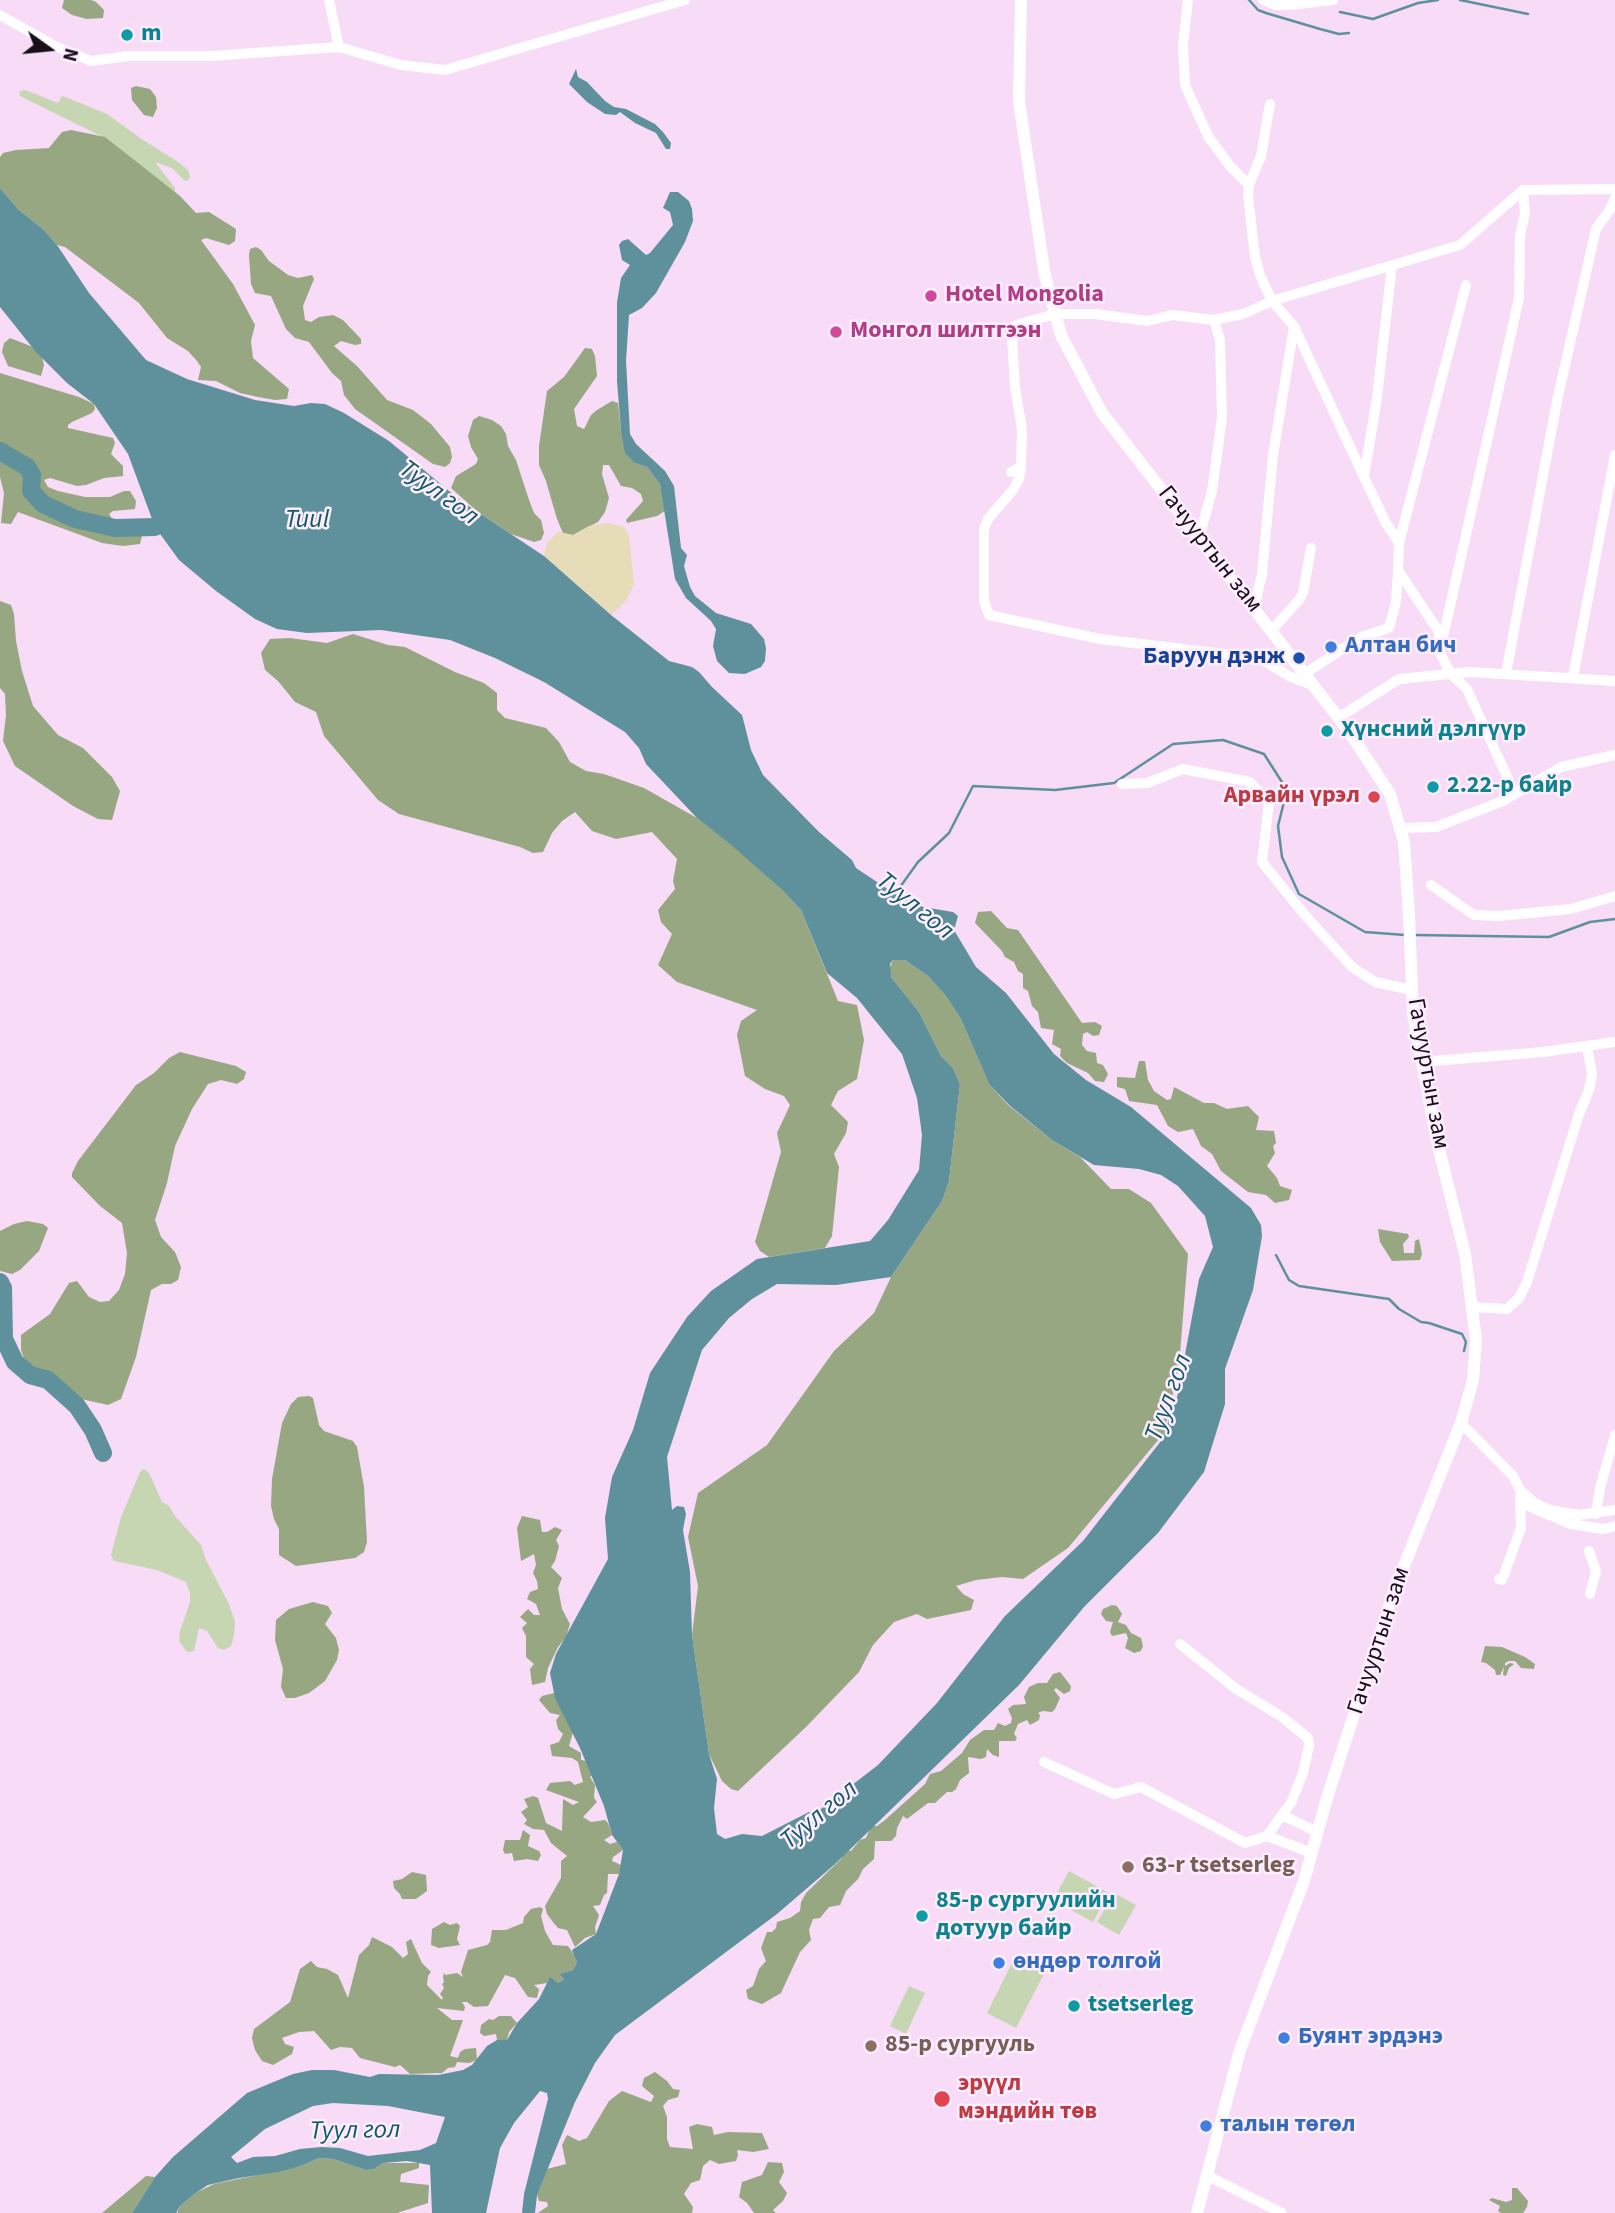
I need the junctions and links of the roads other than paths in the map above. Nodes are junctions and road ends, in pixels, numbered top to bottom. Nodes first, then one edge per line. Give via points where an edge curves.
1 (329, 0) edge
2 (685, 0) edge
3 (1021, 0) edge
4 (1188, 0) edge
5 (1263, 0) edge
6 (1333, 0) edge
7 (0, 15) edge
8 (339, 47) junction
9 (1270, 104) dead end
10 (1249, 185) junction
11 (1615, 189) edge
12 (1523, 190) junction
13 (1615, 198) edge
14 (1392, 265) junction
15 (1466, 285) dead end
16 (1272, 301) junction
17 (1055, 314) junction
18 (1214, 320) junction
19 (1294, 326) junction
20 (1615, 455) edge
21 (1364, 477) junction
22 (1199, 538) junction
23 (1399, 543) junction
24 (1311, 548) dead end
25 (1398, 570) junction
26 (1254, 609) junction
27 (1271, 631) junction
28 (1440, 653) junction
29 (1506, 673) junction
30 (1451, 674) junction
31 (1573, 677) junction
32 (1308, 679) junction
33 (1615, 681) edge
34 (1338, 718) junction
35 (1615, 755) edge
36 (1122, 785) dead end
37 (1515, 794) junction
38 (1401, 828) junction
39 (1432, 884) dead end
40 (1615, 896) edge
41 (1412, 990) junction
42 (1615, 1042) edge
43 (1587, 1046) junction
44 (1421, 1062) junction
45 (1472, 1307) junction
46 (1461, 1423) junction
47 (1615, 1435) edge
48 (1520, 1490) junction
49 (1521, 1503) junction
50 (1615, 1510) edge
51 (1596, 1514) junction
52 (1615, 1527) edge
53 (1589, 1551) dead end
54 (1499, 1579) dead end
55 (1590, 1594) dead end
56 (1180, 1644) dead end
57 (1044, 1762) dead end
58 (1282, 1815) junction
59 (1317, 1832) junction
60 (1267, 1836) junction
61 (1312, 1853) junction
62 (1206, 2175) junction
63 (1197, 2213) edge
64 (1282, 2213) edge

1 - 8 street
2 - 8 street via 445,70 401,65
3 - 17 main road, Гачууртын зам via 1019,103
4 - 10 street via 1185,85 1208,136
5 - 6 street via 1275,5
7 - 8 street via 91,61
9 - 10 street via 1261,156
10 - 16 street via 1255,257
11 - 12 street
12 - 14 street via 1460,245
12 - 28 street via 1519,298
13 - 29 street via 1596,229 1557,401
14 - 16 street
14 - 21 street
15 - 23 street
16 - 18 street
16 - 19 street
17 - 18 street via 1147,321 1172,315
17 - 22 main road, Гачууртын зам via 1061,335 1102,413
17 - 32 street via 1016,324 1012,338 1022,430 1016,470 1019,479 984,529 984,601 989,615 1100,639 1249,657 1292,677
18 - 22 street via 1220,340 1222,418 1212,491
19 - 21 street
19 - 26 street
20 - 31 street
21 - 23 street
22 - 26 main road, Гачууртын зам
23 - 25 street
24 - 27 street via 1303,593
25 - 28 street via 1439,632
25 - 32 street via 1389,628 1361,637
26 - 27 main road, Гачууртын зам
27 - 32 main road, Гачууртын зам
28 - 30 street
29 - 30 street
29 - 31 street
30 - 34 street via 1399,679
30 - 37 street via 1467,689
31 - 33 street
32 - 34 main road, Гачууртын зам
34 - 38 main road, Гачууртын зам via 1390,794
35 - 37 street via 1561,767
36 - 41 street via 1147,783 1183,769 1250,782 1269,803 1262,862 1352,967 1375,982
37 - 38 street via 1436,827
38 - 41 main road, Гачууртын зам
39 - 40 street via 1474,915 1571,909
41 - 44 main road, Гачууртын зам
42 - 43 street
43 - 44 street
43 - 45 street via 1592,1074 1589,1090 1527,1282 1507,1309
44 - 45 main road, Гачууртын зам via 1465,1254
45 - 46 main road, Гачууртын зам via 1476,1340
46 - 48 street via 1513,1476
46 - 59 main road, Гачууртын зам via 1394,1591
47 - 51 street
48 - 49 street
48 - 51 street via 1550,1510
49 - 52 street via 1570,1524
49 - 54 street via 1521,1528
50 - 51 street
53 - 55 street via 1596,1571
56 - 58 street via 1308,1738 1303,1773 1292,1803
57 - 60 street via 1114,1794 1141,1787 1245,1843
58 - 59 street
58 - 60 street
59 - 61 main road, Гачууртын зам
60 - 61 street
61 - 62 main road, Гачууртын зам via 1240,2050
62 - 63 main road, Гачууртын зам
62 - 64 street

